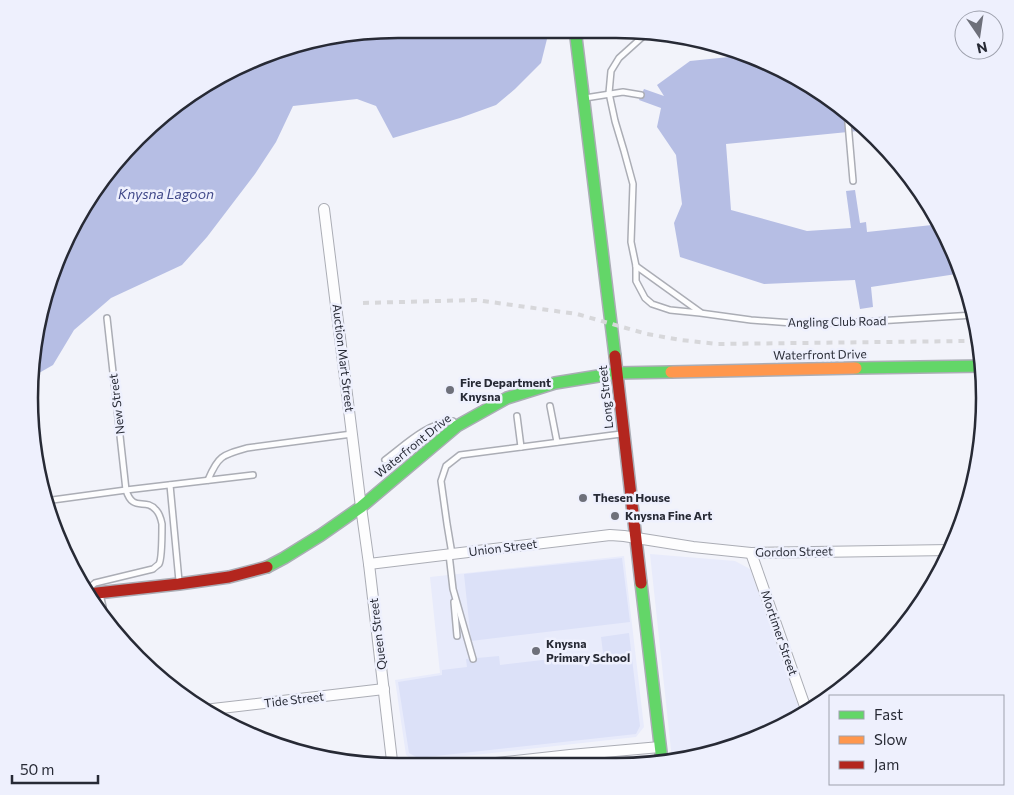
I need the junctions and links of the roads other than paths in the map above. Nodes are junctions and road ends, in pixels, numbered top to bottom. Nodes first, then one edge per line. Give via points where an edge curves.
1 (576, 38) edge
2 (641, 38) edge
3 (609, 93) junction
4 (641, 95) dead end
5 (584, 98) junction
6 (848, 122) edge
7 (853, 182) dead end
8 (324, 209) dead end
9 (636, 266) junction
10 (700, 313) junction
11 (967, 316) edge
12 (107, 318) dead end
13 (975, 366) edge
14 (617, 373) junction
15 (550, 406) dead end
16 (517, 416) dead end
17 (457, 426) junction
18 (624, 433) junction
19 (352, 434) junction
20 (556, 442) junction
21 (521, 447) junction
22 (385, 460) dead end
23 (253, 475) dead end
24 (208, 480) junction
25 (170, 485) junction
26 (126, 490) junction
27 (53, 500) edge
28 (361, 507) junction
29 (637, 539) junction
30 (942, 550) edge
31 (751, 553) junction
32 (451, 554) junction
33 (369, 564) junction
34 (179, 584) junction
35 (91, 586) edge
36 (453, 589) junction
37 (96, 594) edge
38 (100, 594) junction
39 (102, 604) edge
40 (457, 636) dead end
41 (473, 659) dead end
42 (384, 689) junction
43 (804, 704) edge
44 (216, 709) edge
45 (660, 747) junction
46 (661, 754) edge
47 (392, 758) edge
48 (578, 758) edge

1 - 5 street, Long Street
2 - 3 lane, Angling Club Road via 619,58 611,72
3 - 4 lane
3 - 5 lane
3 - 9 lane, Angling Club Road via 633,184 631,242
5 - 14 street, Long Street
6 - 7 lane
8 - 19 street, Auction Mart Street
9 - 10 lane, Angling Club Road
9 - 10 lane, Angling Club Road via 636,281 652,304 670,310
10 - 11 lane, Angling Club Road via 806,324
12 - 26 lane, New Street
13 - 14 street, Waterfront Drive
14 - 17 street, Waterfront Drive via 527,391 507,398
14 - 18 street, Long Street
15 - 20 lane
16 - 21 lane
17 - 22 lane via 453,421 432,426
17 - 28 street, Waterfront Drive
18 - 20 lane
18 - 29 street, Long Street
19 - 24 lane via 232,452 214,466
19 - 28 street, Auction Mart Street
20 - 21 lane
21 - 32 lane via 460,456 446,466 441,481
23 - 24 lane
24 - 25 lane
25 - 26 lane
25 - 34 lane
26 - 27 lane
26 - 35 lane via 131,501 154,508 160,515 159,564 150,570
28 - 33 street, Queen Street
28 - 34 street, Waterfront Drive via 265,568
29 - 31 street, Gordon Street
29 - 32 street, Union Street via 610,535
29 - 45 street, Long Street
30 - 31 street, Gordon Street
31 - 43 street, Mortimer Street
32 - 33 street, Union Street
32 - 36 lane
33 - 42 street, Queen Street
34 - 38 street, Waterfront Drive
36 - 40 lane
36 - 41 lane
37 - 38 street, Waterfront Drive
38 - 39 lane
42 - 44 street, Tide Street
42 - 47 street, Queen Street
45 - 46 street, Long Street
45 - 48 street

